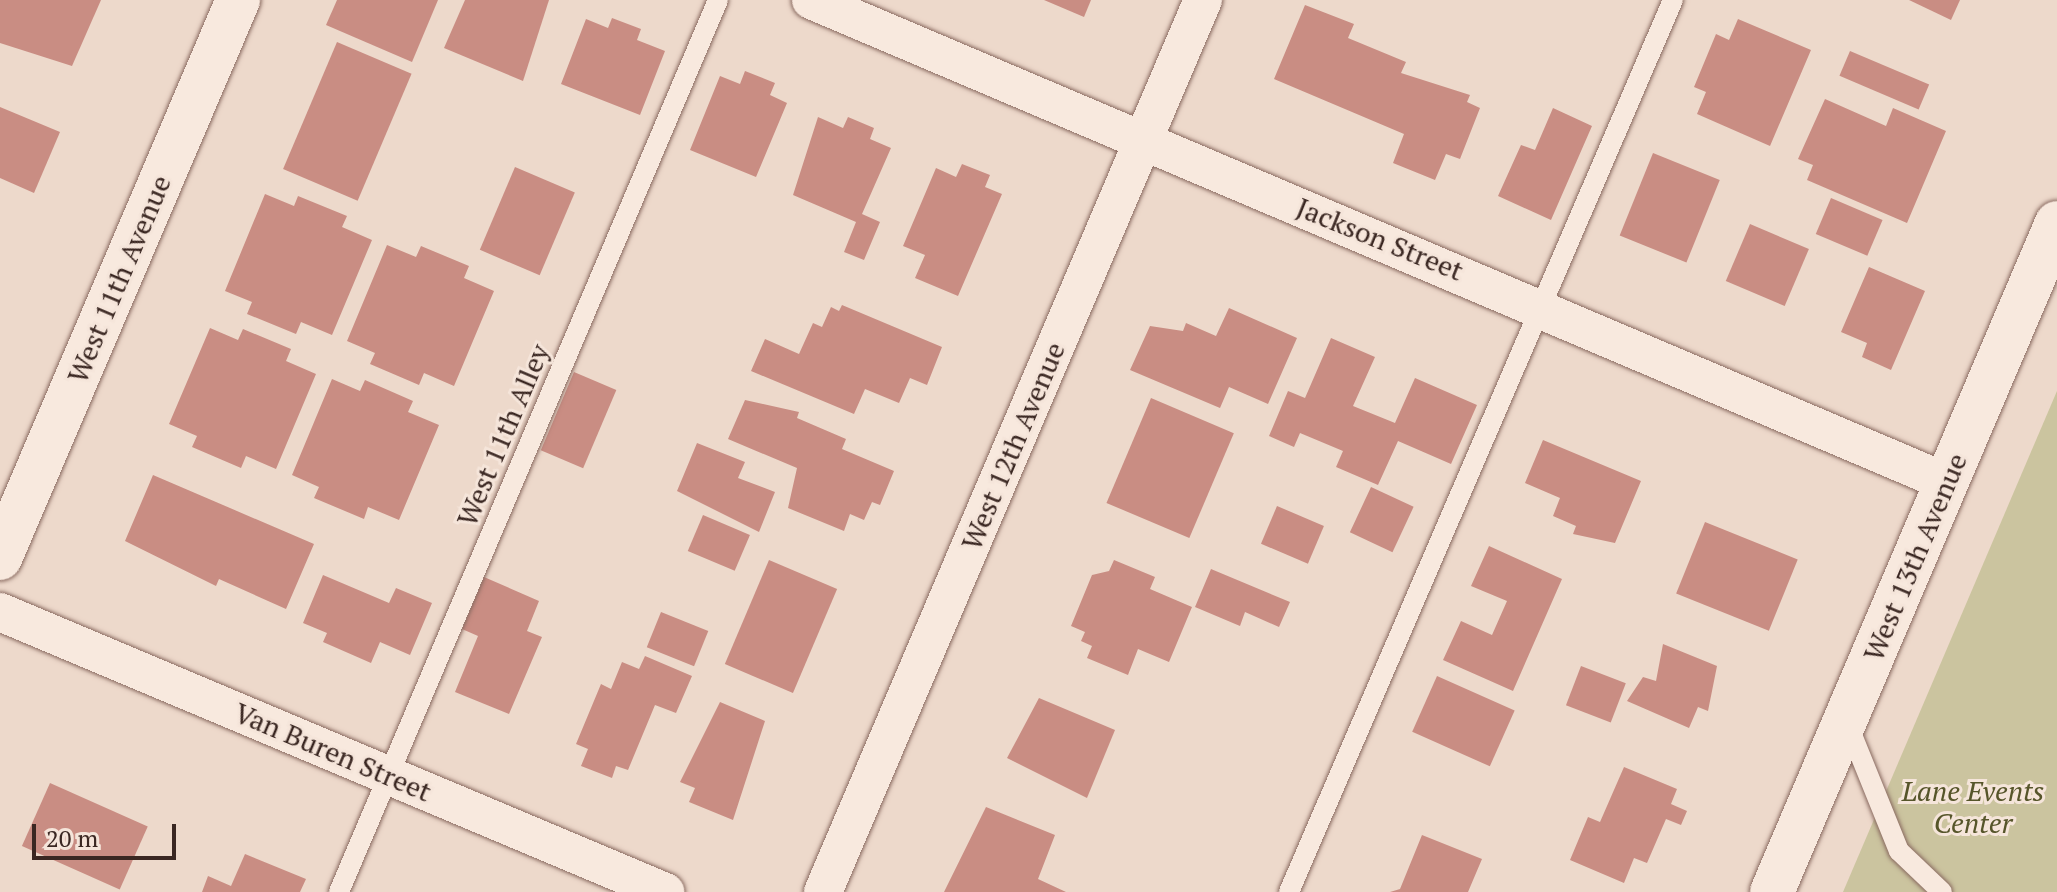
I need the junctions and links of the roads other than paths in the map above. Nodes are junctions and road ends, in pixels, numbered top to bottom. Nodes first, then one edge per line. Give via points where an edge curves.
1 (238, 0) edge
2 (718, 0) edge
3 (811, 0) edge
4 (1203, 0) edge
5 (1673, 0) edge
6 (1143, 141) junction
7 (2057, 223) edge
8 (1541, 305) junction
9 (1946, 482) junction
10 (0, 558) edge
11 (0, 612) edge
12 (1846, 721) junction
13 (388, 775) junction
14 (339, 892) edge
15 (665, 892) edge
16 (823, 892) edge
17 (1289, 892) edge
18 (1772, 892) edge
19 (1942, 892) edge

1 - 10 main road, West 11th Avenue
2 - 13 lane, West 11th Alley
3 - 6 street, Jackson Street
4 - 6 street, West 12th Avenue
5 - 8 lane
6 - 8 street, Jackson Street
6 - 16 street, West 12th Avenue
7 - 9 main road, West 13th Avenue
8 - 9 street, Jackson Street
8 - 17 lane
9 - 12 main road, West 13th Avenue
11 - 13 street, Van Buren Street
12 - 18 main road, West 13th Avenue
12 - 19 lane via 1899,851
13 - 14 lane, West 11th Alley
13 - 15 street, Van Buren Street

